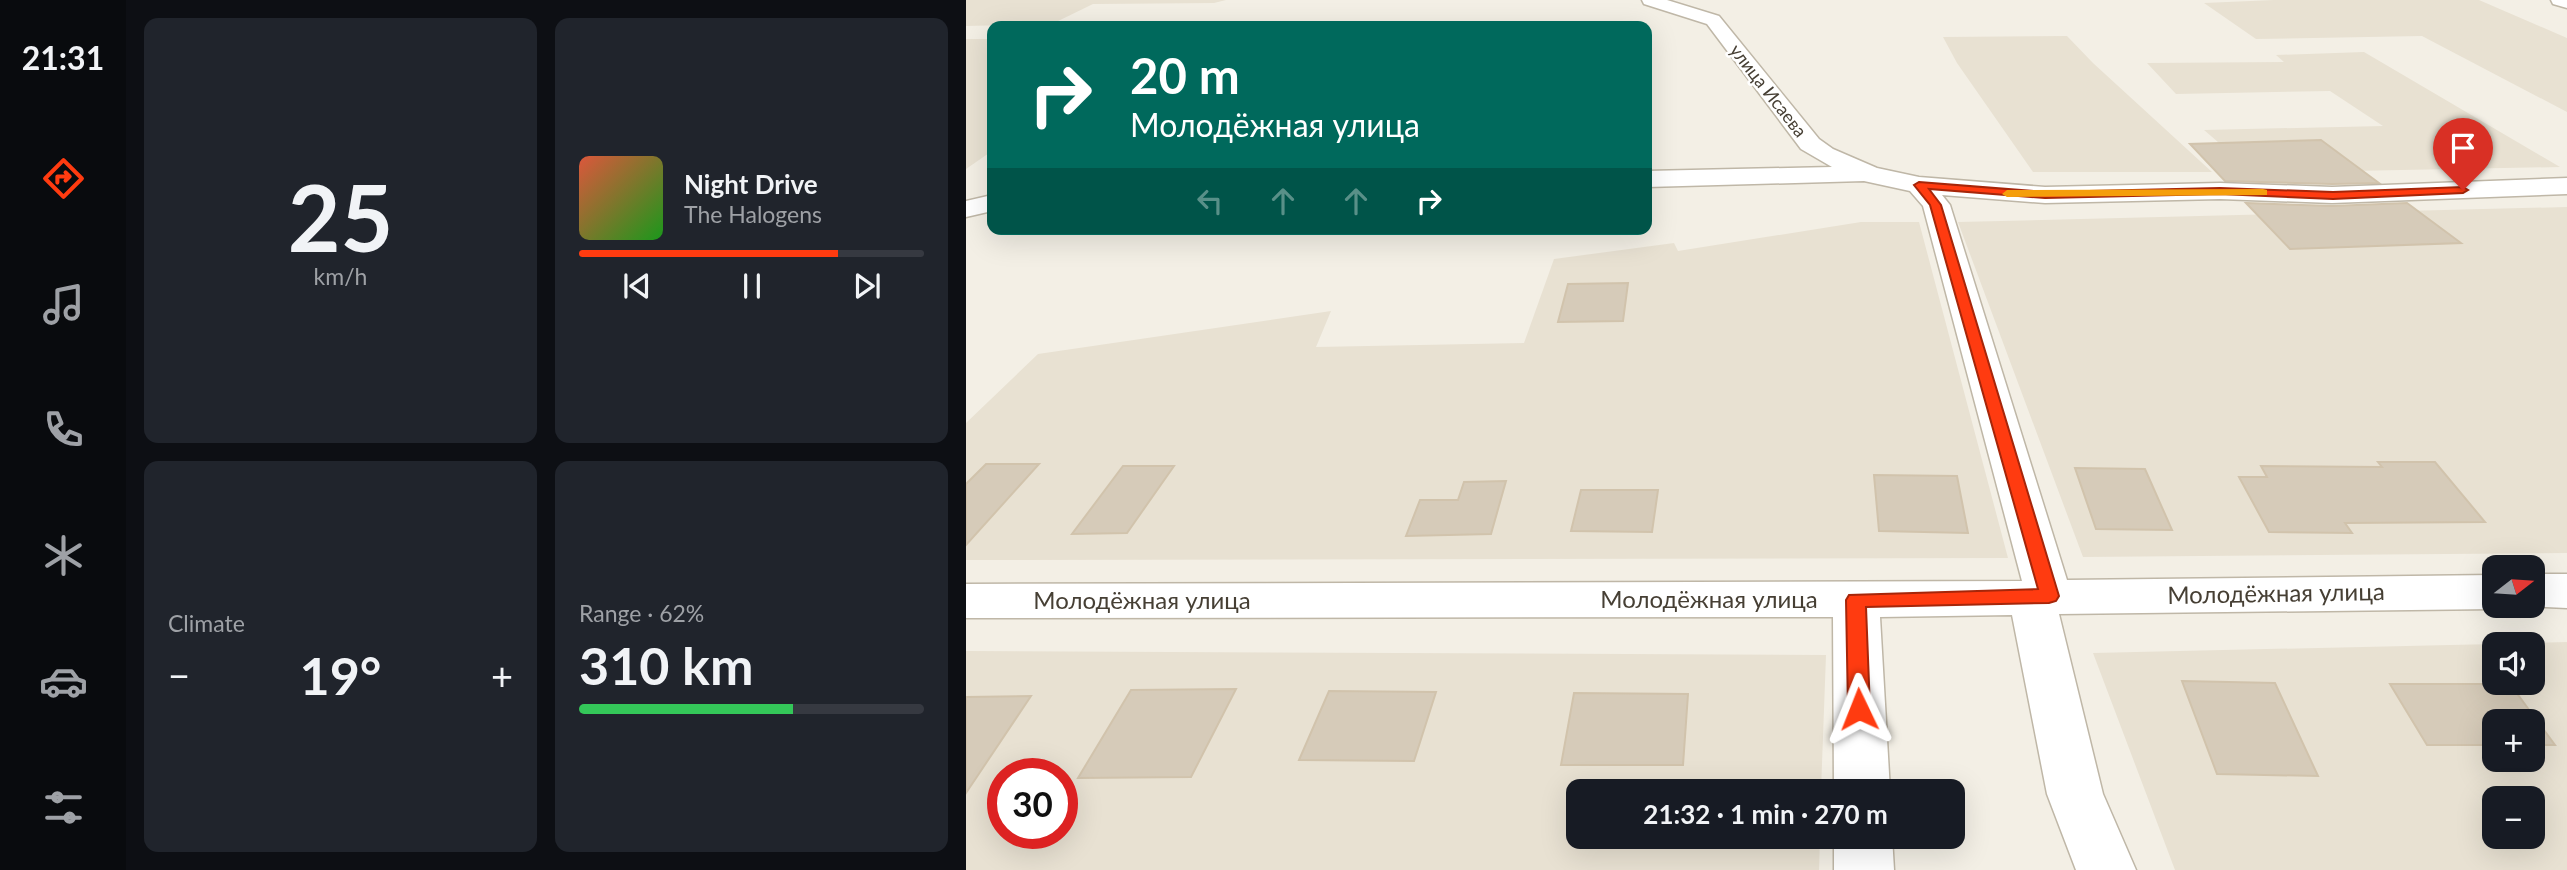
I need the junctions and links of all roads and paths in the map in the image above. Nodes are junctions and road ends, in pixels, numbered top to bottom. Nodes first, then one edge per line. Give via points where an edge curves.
1 (1650, 0) edge
2 (2559, 0) edge
3 (2567, 3) edge
4 (1869, 174) junction
5 (1652, 179) edge
6 (1919, 185) junction
7 (2567, 186) edge
8 (987, 204) edge
9 (966, 209) edge
10 (2567, 591) edge
11 (2482, 592) edge
12 (2545, 592) edge
13 (2040, 596) junction
14 (1856, 600) junction
15 (966, 601) edge
16 (1861, 779) edge
17 (1863, 849) edge
18 (1864, 870) edge
19 (2106, 870) edge

1 - 4 street, улица Исаева via 1713,20 1810,144
2 - 3 street
4 - 5 street
4 - 6 street, улица Исаева
6 - 7 street, улица Исаева via 2045,195 2220,191 2333,195
6 - 13 street via 1936,205
8 - 9 street
10 - 12 street
11 - 13 street, Молодёжная улица
13 - 14 street, Молодёжная улица
13 - 19 street via 2075,794
14 - 15 street, Молодёжная улица
14 - 16 street
17 - 18 street

